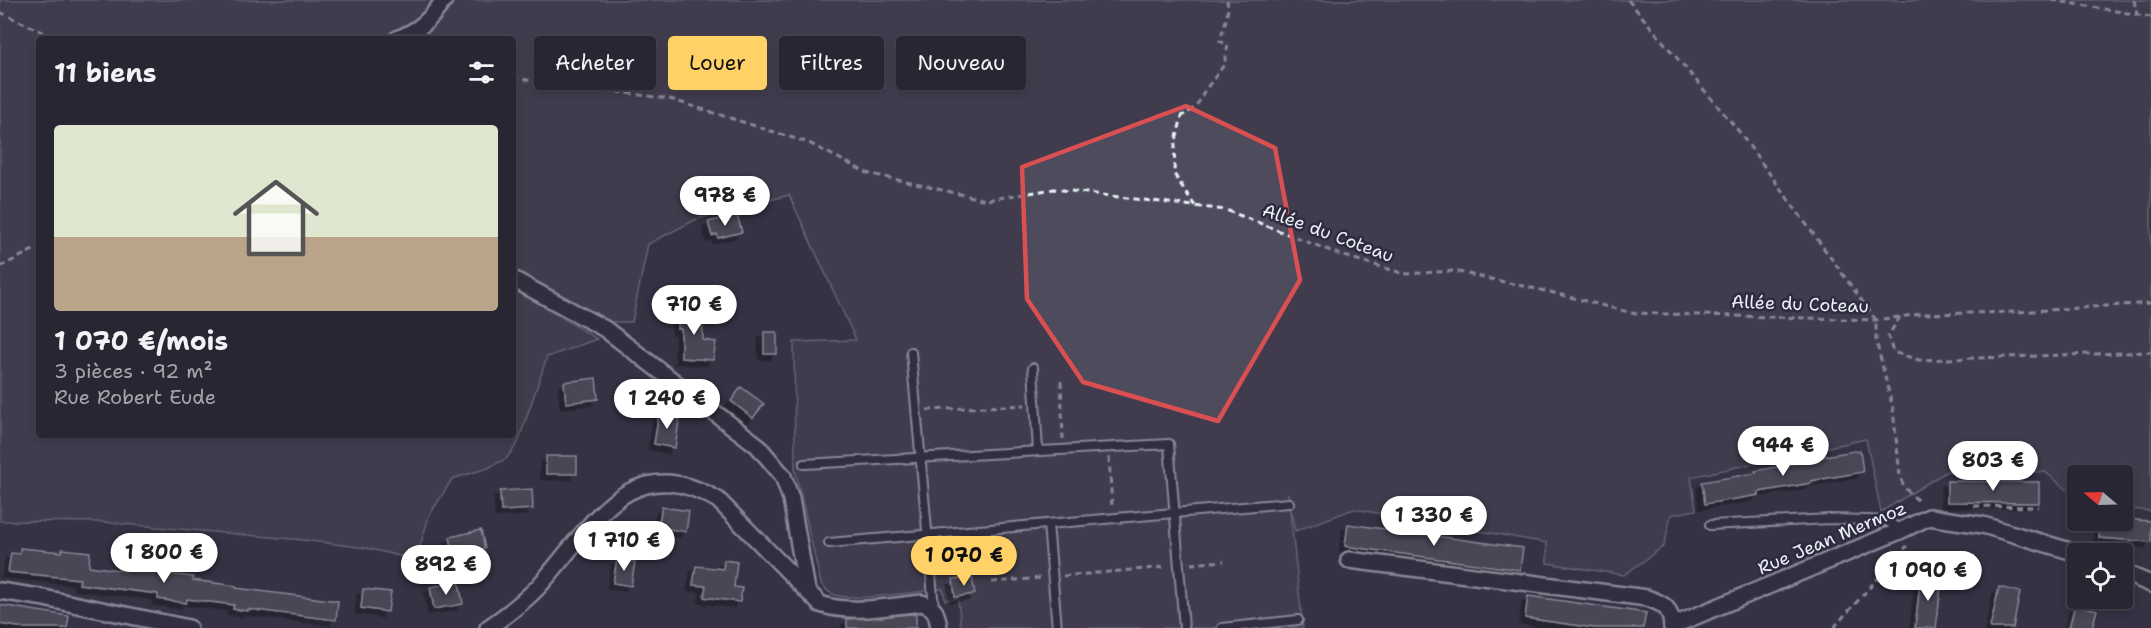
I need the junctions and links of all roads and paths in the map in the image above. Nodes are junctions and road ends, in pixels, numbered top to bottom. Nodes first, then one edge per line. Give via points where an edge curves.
1 (444, 0) edge
2 (1227, 0) edge
3 (1628, 0) edge
4 (2052, 0) edge
5 (2134, 0) edge
6 (0, 12) edge
7 (2137, 15) junction
8 (2151, 17) edge
9 (51, 36) edge
10 (404, 36) edge
11 (516, 78) edge
12 (1195, 206) junction
13 (36, 249) edge
14 (0, 267) edge
15 (516, 281) edge
16 (2151, 303) edge
17 (1900, 317) junction
18 (1876, 320) junction
19 (911, 352) dead end
20 (2151, 352) edge
21 (1033, 368) dead end
22 (1061, 381) dead end
23 (1035, 404) junction
24 (916, 410) junction
25 (1108, 448) junction
26 (1063, 450) junction
27 (1038, 451) junction
28 (920, 457) junction
29 (804, 464) dead end
30 (1289, 502) dead end
31 (1921, 505) dead end
32 (1174, 513) junction
33 (1113, 518) junction
34 (1048, 524) junction
35 (1710, 525) dead end
36 (1906, 528) junction
37 (927, 535) junction
38 (829, 543) dead end
39 (2067, 548) edge
40 (1348, 560) dead end
41 (1224, 561) dead end
42 (1179, 566) junction
43 (1053, 577) junction
44 (2133, 577) edge
45 (992, 582) dead end
46 (2151, 584) edge
47 (807, 590) junction
48 (0, 591) edge
49 (934, 609) junction
50 (1298, 620) dead end
51 (1672, 627) edge
52 (189, 628) edge
53 (488, 628) edge
54 (939, 628) edge
55 (1057, 628) edge
56 (1184, 628) edge
57 (1228, 628) edge
58 (1835, 628) edge

1 - 10 street via 432,17
2 - 12 path via 1220,41 1228,45 1226,59 1194,108 1182,116 1175,145 1174,174
3 - 18 path via 1737,129
4 - 7 path
5 - 7 path
6 - 9 path
7 - 8 path
11 - 12 path, Allée du Coteau via 670,99 809,143 867,173 986,200 1054,189
12 - 18 path, Allée du Coteau via 1227,210 1341,255 1405,274 1454,272 1632,313
13 - 14 path
15 - 47 street via 604,329 757,444 783,476 791,499
16 - 17 path, Allée du Coteau
17 - 18 path, Allée du Coteau
17 - 20 path via 1888,336 1893,352 1919,360
18 - 31 path via 1876,340 1893,409 1899,476
19 - 24 lane
21 - 23 lane
22 - 26 path
23 - 24 path
23 - 27 lane
24 - 28 lane
25 - 26 lane
25 - 32 lane via 1169,444
25 - 33 path
26 - 27 lane
27 - 28 lane
28 - 29 lane
28 - 37 lane
30 - 32 lane
32 - 33 lane
32 - 42 lane
33 - 34 lane
34 - 37 lane
34 - 43 lane
35 - 36 lane via 1829,519 1887,521
36 - 39 street, Rue Jean Mermoz via 1929,517 1983,525
36 - 51 street, Rue Jean Mermoz
36 - 58 path via 1912,540
37 - 38 lane
37 - 49 lane
40 - 51 street, Rue Jean Mermoz via 1647,598 1663,604
41 - 42 path
42 - 43 path
42 - 56 lane
43 - 45 path
43 - 55 lane
44 - 46 street
47 - 49 street via 820,604 834,609 922,603
47 - 53 street via 718,500 698,488 672,482 650,484 614,500 537,589
48 - 52 street
49 - 54 street
50 - 57 lane

